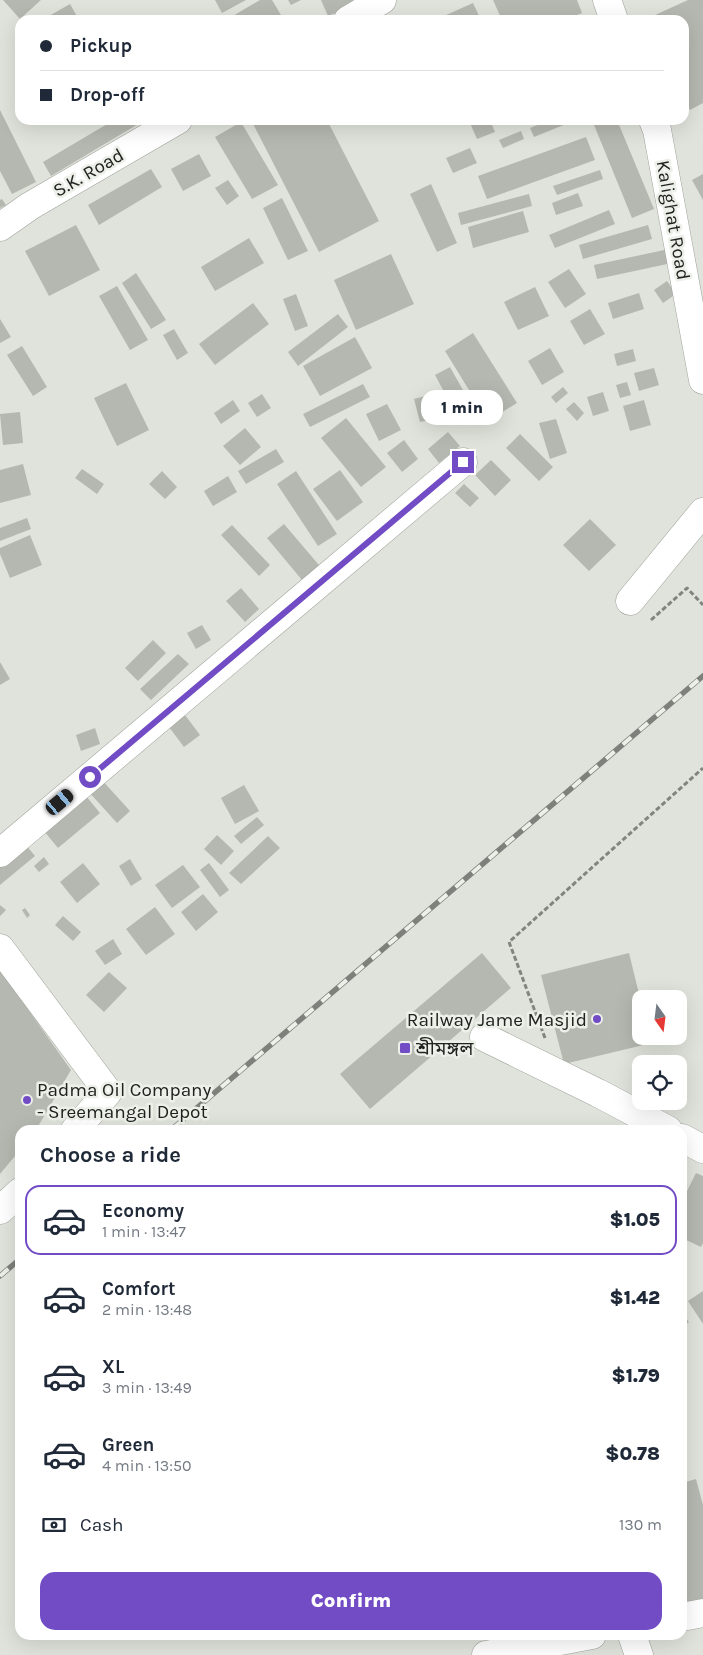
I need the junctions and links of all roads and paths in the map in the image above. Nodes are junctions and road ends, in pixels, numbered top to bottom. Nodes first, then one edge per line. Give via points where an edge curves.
1 (382, 0) edge
2 (607, 0) edge
3 (356, 15) edge
4 (612, 15) edge
5 (169, 125) edge
6 (655, 125) edge
7 (0, 227) edge
8 (703, 380) edge
9 (463, 462) dead end
10 (703, 512) edge
11 (630, 601) dead end
12 (703, 606) edge
13 (651, 620) dead end
14 (703, 768) edge
15 (0, 853) edge
16 (0, 948) edge
17 (484, 1037) dead end
18 (558, 1074) junction
19 (79, 1125) edge
20 (659, 1125) edge
21 (687, 1141) edge
22 (703, 1149) edge
23 (15, 1196) edge
24 (0, 1210) edge
25 (703, 1613) edge
26 (687, 1616) edge
27 (566, 1640) edge
28 (634, 1640) edge
29 (486, 1655) edge
30 (639, 1655) edge

1 - 3 street
2 - 4 street
5 - 7 street, S.K. Road via 30,206
6 - 8 street, Kalighat Road
9 - 15 street
10 - 11 street
12 - 13 path via 687,588
14 - 18 path via 509,942
16 - 19 street via 108,1092
17 - 18 street
18 - 20 street
21 - 22 street
23 - 24 street
25 - 26 street
27 - 29 street
28 - 30 street

